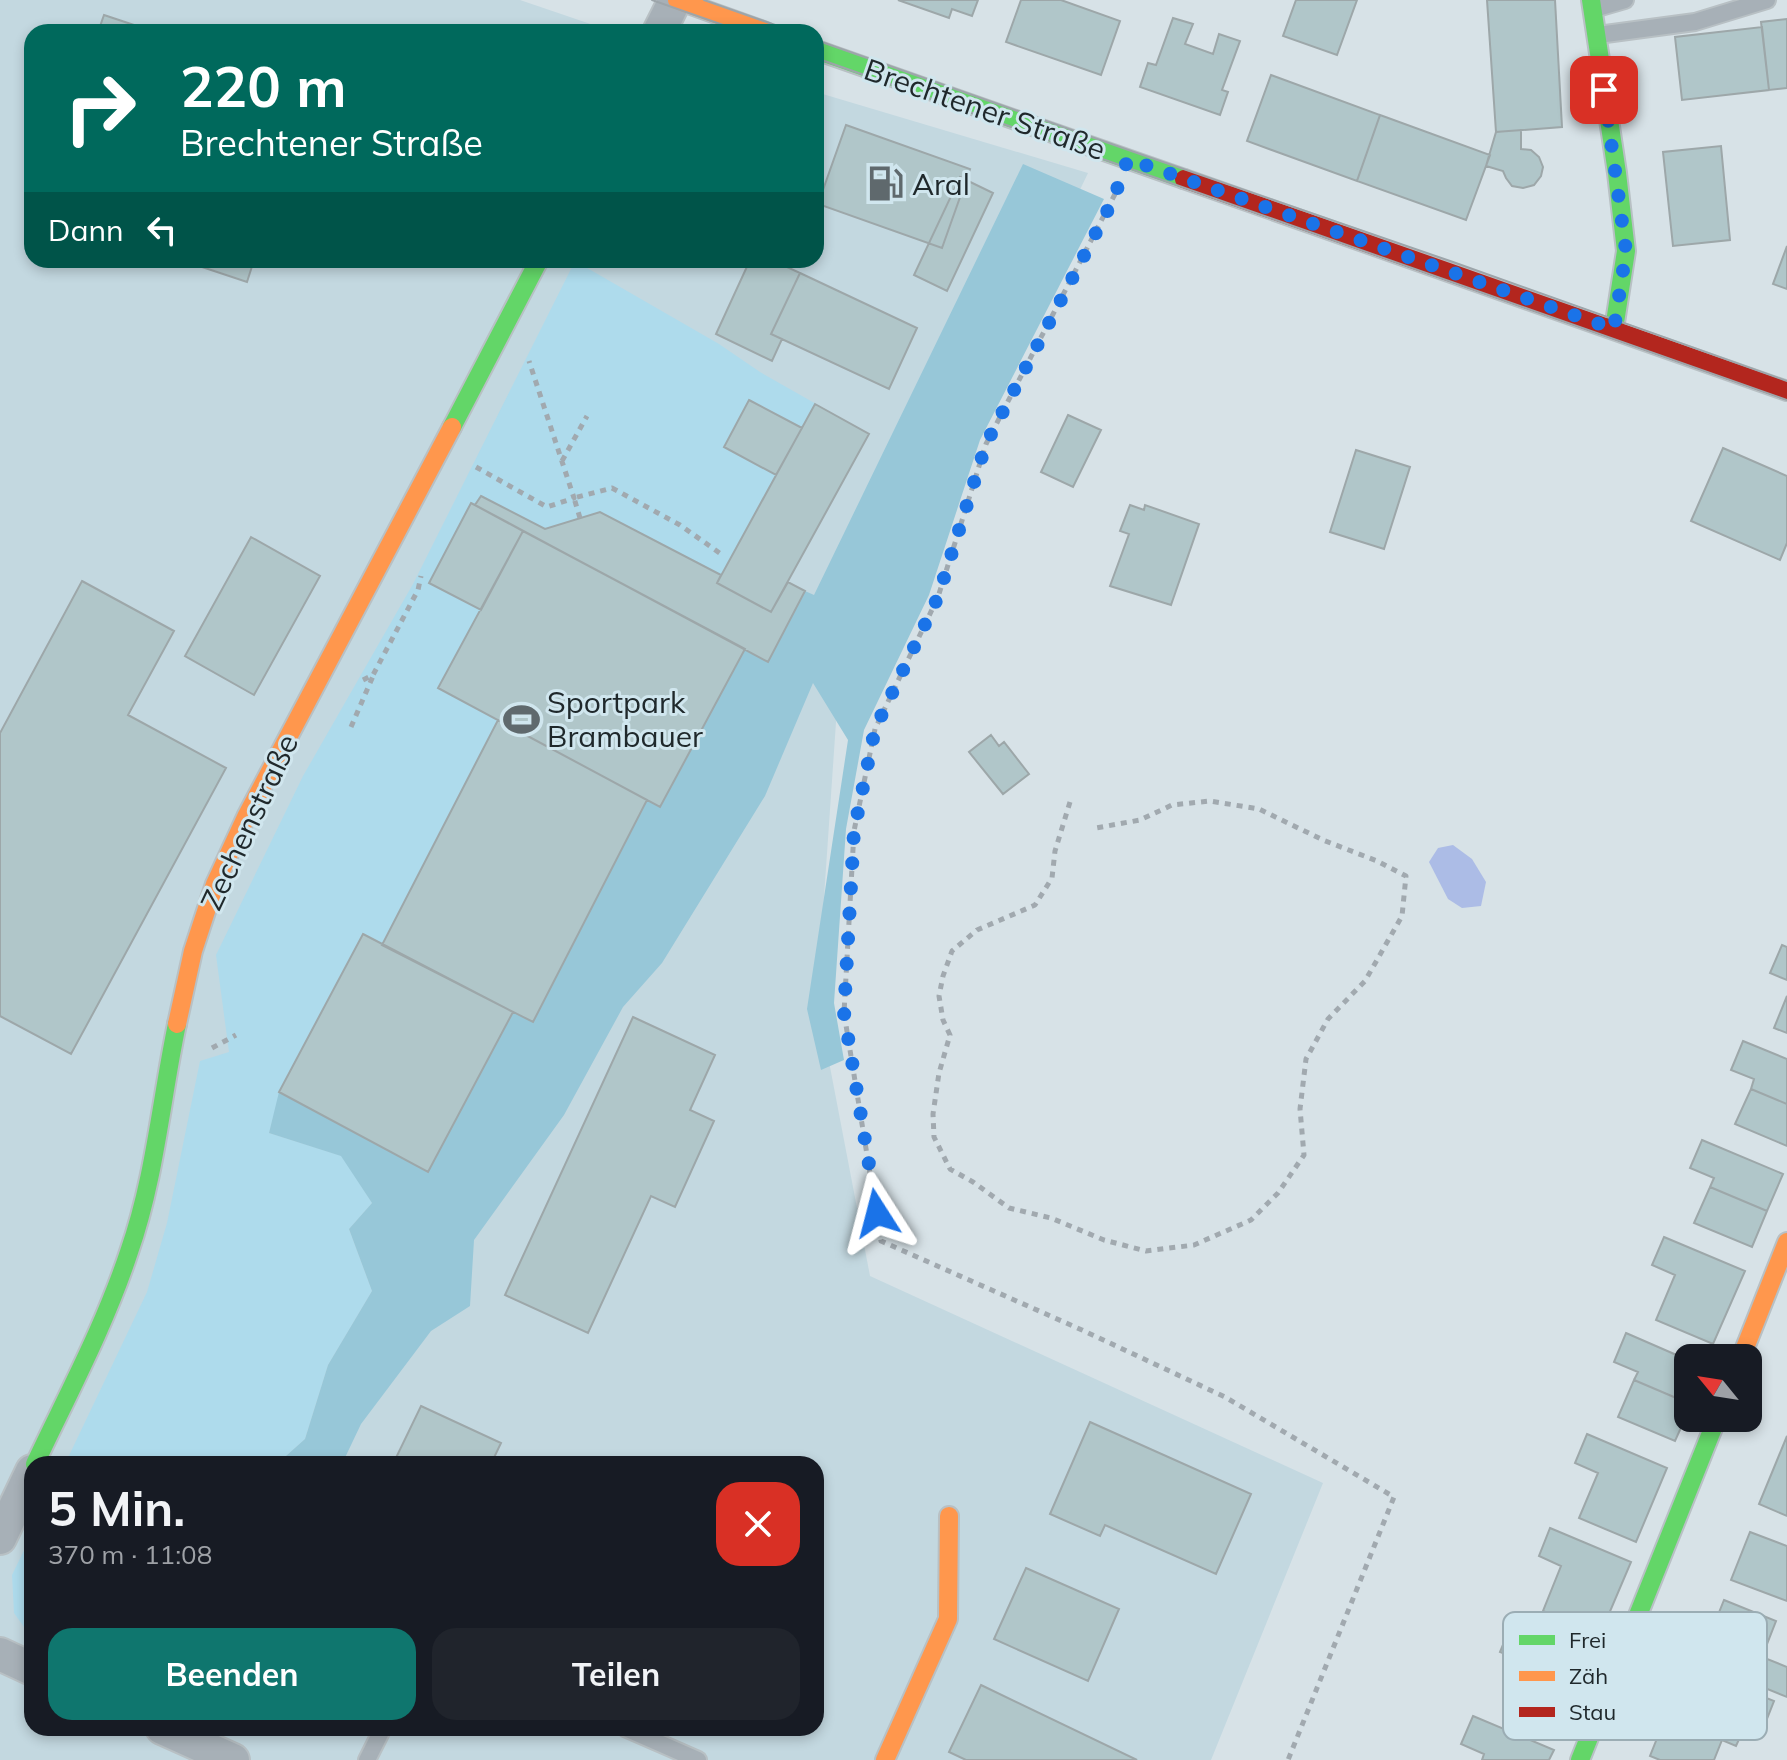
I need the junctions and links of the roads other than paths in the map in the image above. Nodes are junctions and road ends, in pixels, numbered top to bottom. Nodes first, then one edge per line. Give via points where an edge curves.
1 (676, 0) edge
2 (1625, 0) edge
3 (1767, 0) edge
4 (1592, 5) edge
5 (663, 24) edge
6 (744, 24) edge
7 (1596, 35) junction
8 (824, 53) edge
9 (535, 268) edge
10 (1614, 329) junction
11 (1787, 391) edge
12 (1787, 1242) edge
13 (1747, 1344) edge
14 (1711, 1432) edge
15 (39, 1456) edge
16 (24, 1488) edge
17 (949, 1516) dead end
18 (0, 1538) edge
19 (1639, 1612) edge
20 (0, 1654) edge
21 (24, 1665) edge
22 (180, 1736) edge
23 (379, 1736) edge
24 (643, 1736) edge
25 (1588, 1740) edge
26 (233, 1760) edge
27 (367, 1760) edge
28 (698, 1760) edge
29 (885, 1760) edge
30 (1580, 1760) edge

1 - 5 street
1 - 6 street
2 - 4 lane
3 - 7 lane via 1695,22
4 - 7 street
7 - 10 street via 1626,251
8 - 10 street, Brechtener Straße
9 - 15 street, Zechenstraße via 215,884 193,951 153,1166 130,1250
10 - 11 street, Brechtener Straße
12 - 13 street
14 - 19 street
16 - 18 street
17 - 29 street via 948,1619
20 - 21 street
22 - 26 street
23 - 27 lane
24 - 28 lane
25 - 30 street

